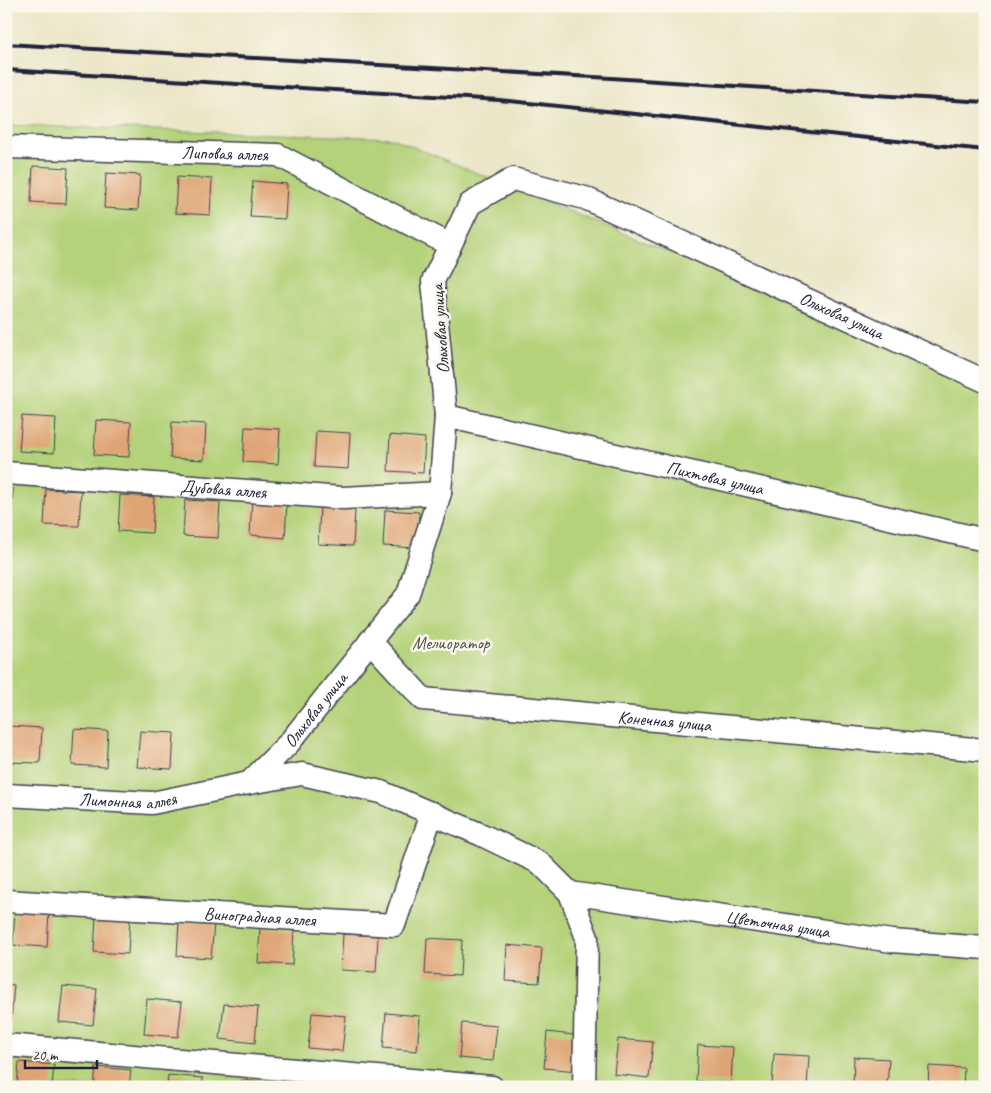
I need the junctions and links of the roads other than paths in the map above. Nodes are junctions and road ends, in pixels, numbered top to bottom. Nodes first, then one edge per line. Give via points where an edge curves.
1 (6, 147) edge
2 (450, 245) junction
3 (985, 381) edge
4 (446, 416) junction
5 (6, 473) edge
6 (440, 493) junction
7 (985, 540) edge
8 (370, 641) junction
9 (985, 750) edge
10 (250, 782) junction
11 (6, 795) edge
12 (432, 813) junction
13 (570, 893) junction
14 (6, 901) edge
15 (985, 948) edge
16 (6, 1045) edge
17 (492, 1087) edge
18 (584, 1087) edge

1 - 2 street, Липовая аллея via 278,155
2 - 3 street, Ольховая улица via 470,204 513,179 585,198
2 - 4 street, Ольховая улица via 433,281
4 - 6 street, Ольховая улица
4 - 7 street, Пихтовая улица
5 - 6 street, Дубовая аллея via 343,498
6 - 8 street, Ольховая улица via 408,594
8 - 9 street, Конечная улица via 423,699
8 - 10 street, Ольховая улица via 289,743
10 - 11 street, Лимонная аллея via 152,803
10 - 12 street, Лимонная аллея via 302,774 381,792
12 - 13 street, Лимонная аллея via 540,863
12 - 14 street, Виноградная аллея via 394,925
13 - 15 street, Цветочная улица via 892,941
13 - 18 street via 587,938
16 - 17 street

